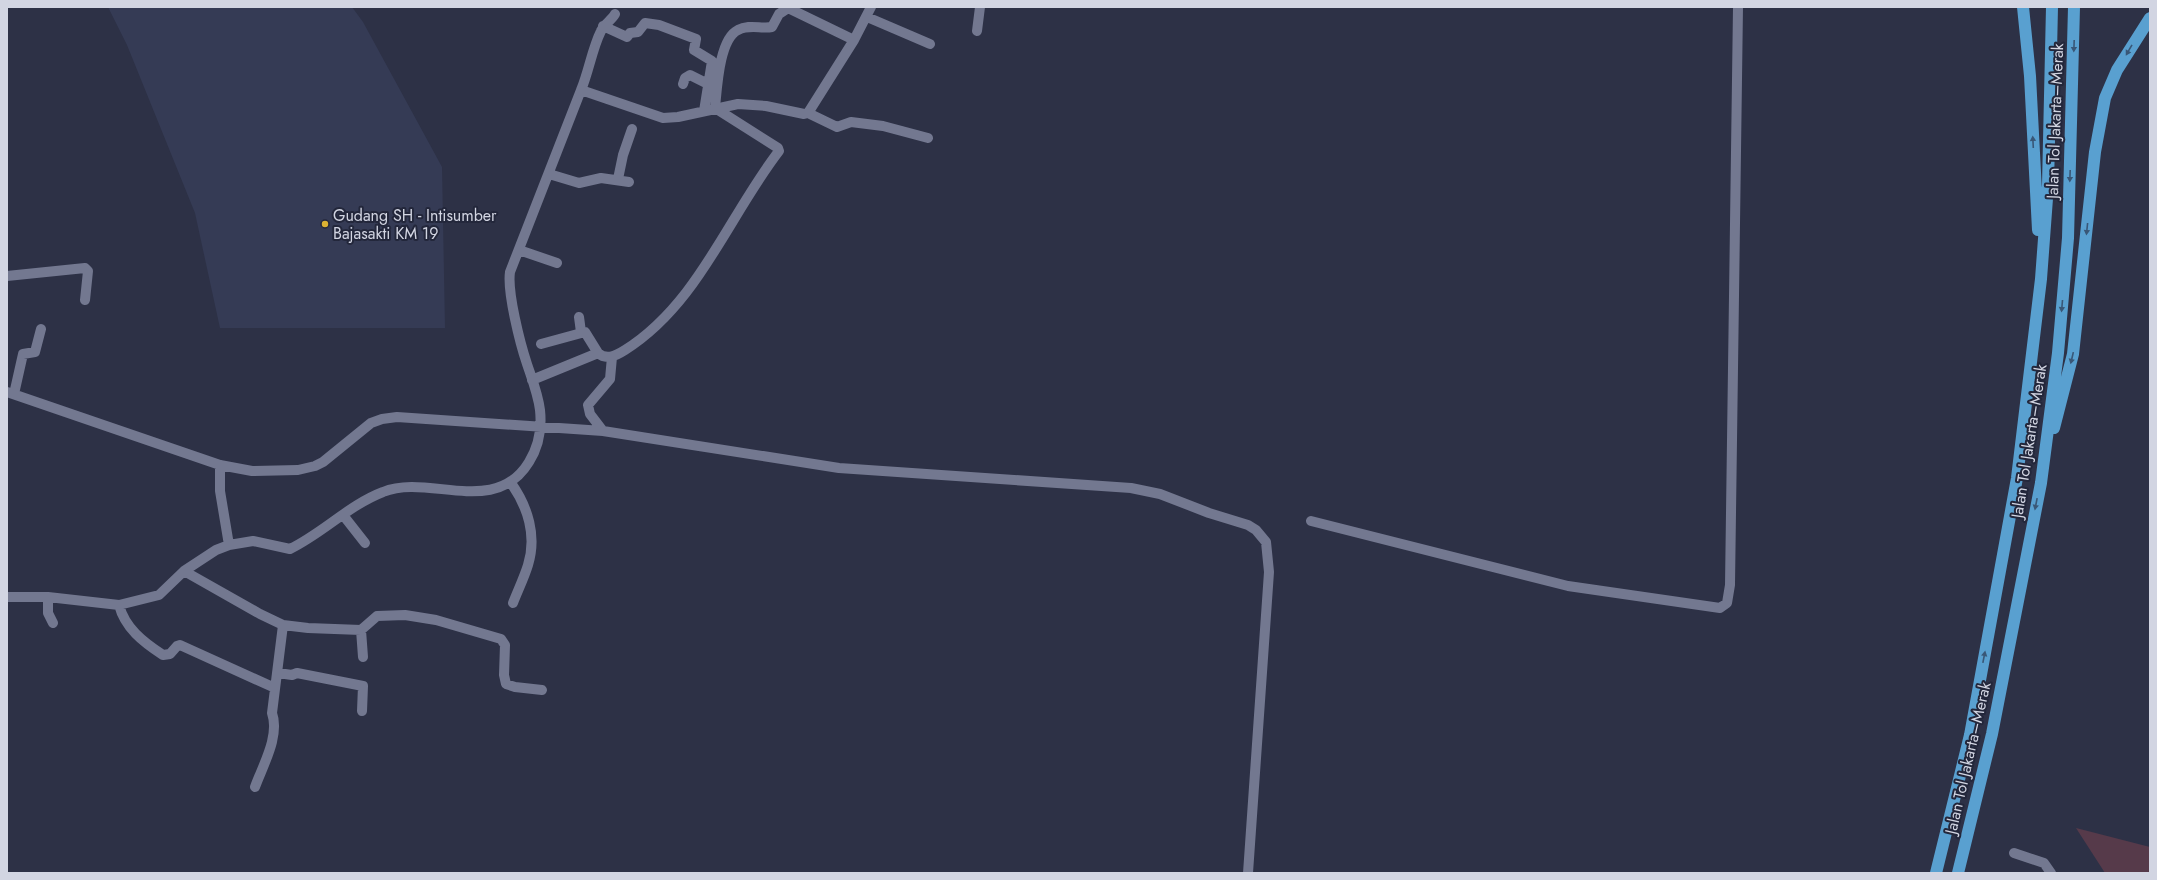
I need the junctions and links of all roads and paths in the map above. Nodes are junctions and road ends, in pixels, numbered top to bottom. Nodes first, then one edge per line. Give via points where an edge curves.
1 (871, 7) edge
2 (980, 7) edge
3 (1738, 7) edge
4 (2023, 7) edge
5 (2052, 7) edge
6 (2074, 7) edge
7 (615, 14) dead end
8 (867, 17) junction
9 (2150, 18) edge
10 (603, 26) junction
11 (976, 31) dead end
12 (854, 40) junction
13 (930, 44) dead end
14 (682, 84) dead end
15 (708, 84) junction
16 (581, 90) junction
17 (715, 108) junction
18 (704, 111) junction
19 (808, 113) junction
20 (632, 129) dead end
21 (928, 138) dead end
22 (549, 174) junction
23 (618, 179) junction
24 (629, 182) dead end
25 (519, 250) junction
26 (557, 264) dead end
27 (7, 276) edge
28 (2041, 279) junction
29 (85, 300) dead end
30 (579, 317) dead end
31 (41, 329) dead end
32 (581, 332) junction
33 (541, 344) dead end
34 (598, 353) junction
35 (612, 357) junction
36 (532, 380) junction
37 (10, 393) edge
38 (541, 427) junction
39 (603, 431) junction
40 (220, 465) junction
41 (511, 482) junction
42 (2040, 483) junction
43 (343, 515) junction
44 (1311, 521) dead end
45 (365, 542) dead end
46 (229, 544) junction
47 (184, 571) junction
48 (7, 597) edge
49 (48, 597) junction
50 (513, 603) dead end
51 (119, 605) junction
52 (53, 623) dead end
53 (283, 625) junction
54 (361, 630) junction
55 (363, 657) dead end
56 (278, 673) junction
57 (275, 688) junction
58 (542, 690) dead end
59 (362, 711) dead end
60 (255, 787) dead end
61 (2014, 853) dead end
62 (1248, 873) edge
63 (1936, 873) edge
64 (1958, 873) edge
65 (2051, 873) edge

1 - 8 street
2 - 11 street
3 - 44 street via 1730,585 1727,603 1720,608 1568,586
28 -> 4 highway via 2030,76
5 - 28 highway, Jalan Tol Jakarta–Merak via 2048,184
6 -> 42 highway, Jalan Tol Jakarta–Merak via 2068,238 2058,353
7 - 10 street
8 - 12 street
8 - 13 street
9 -> 42 highway via 2117,70 2105,98 2095,152 2073,354
10 - 15 street via 627,37 630,33 638,32 645,23 694,38 694,50 712,61
10 - 16 street
12 - 17 street via 788,8 779,14 772,27 739,29 727,40
12 - 19 street
14 - 15 street via 690,75
15 - 18 street
16 - 18 street via 663,118
16 - 22 street
17 - 18 street
17 - 19 street via 746,104 799,114
17 - 35 street via 779,151 750,190 685,295 664,320 640,340
19 - 21 street via 836,127 851,122 883,126
20 - 23 street
22 - 23 street via 579,183 600,178
22 - 25 street
23 - 24 street
25 - 26 street
25 - 36 street via 510,272 511,294
27 - 29 street via 86,268 88,271
63 -> 28 highway, Jalan Tol Jakarta–Merak via 1970,735 2017,478
30 - 32 street
31 - 37 street via 34,352 23,354
32 - 33 street
32 - 34 street via 586,332
34 - 35 street via 603,357
34 - 36 street
35 - 39 street via 610,379 588,405 590,414
36 - 38 street via 539,402
37 - 40 street
38 - 39 street
38 - 40 street via 389,418 371,423 323,462 307,469 252,471
38 - 41 street via 532,458
39 - 62 street via 839,468 1131,488 1160,494 1256,530 1266,542 1269,572
40 - 46 street via 220,491
41 - 43 street via 497,488 472,492 407,488 388,490
41 - 50 street via 526,507 531,548 528,565
42 -> 64 highway, Jalan Tol Jakarta–Merak via 1992,734
43 - 45 street
43 - 46 street via 290,549 253,541
46 - 47 street
47 - 51 street via 159,594
47 - 53 street
48 - 49 street
49 - 51 street
49 - 52 street via 48,613
51 - 57 street via 123,619 130,628 163,655 168,655 177,646 181,646
53 - 54 street
53 - 56 street
54 - 55 street
54 - 58 street via 380,615 436,620 471,629 501,639 505,645 506,684
56 - 57 street
56 - 59 street via 292,676 298,673 363,686
57 - 60 street via 272,713 275,720 274,731
61 - 65 street via 2044,863

